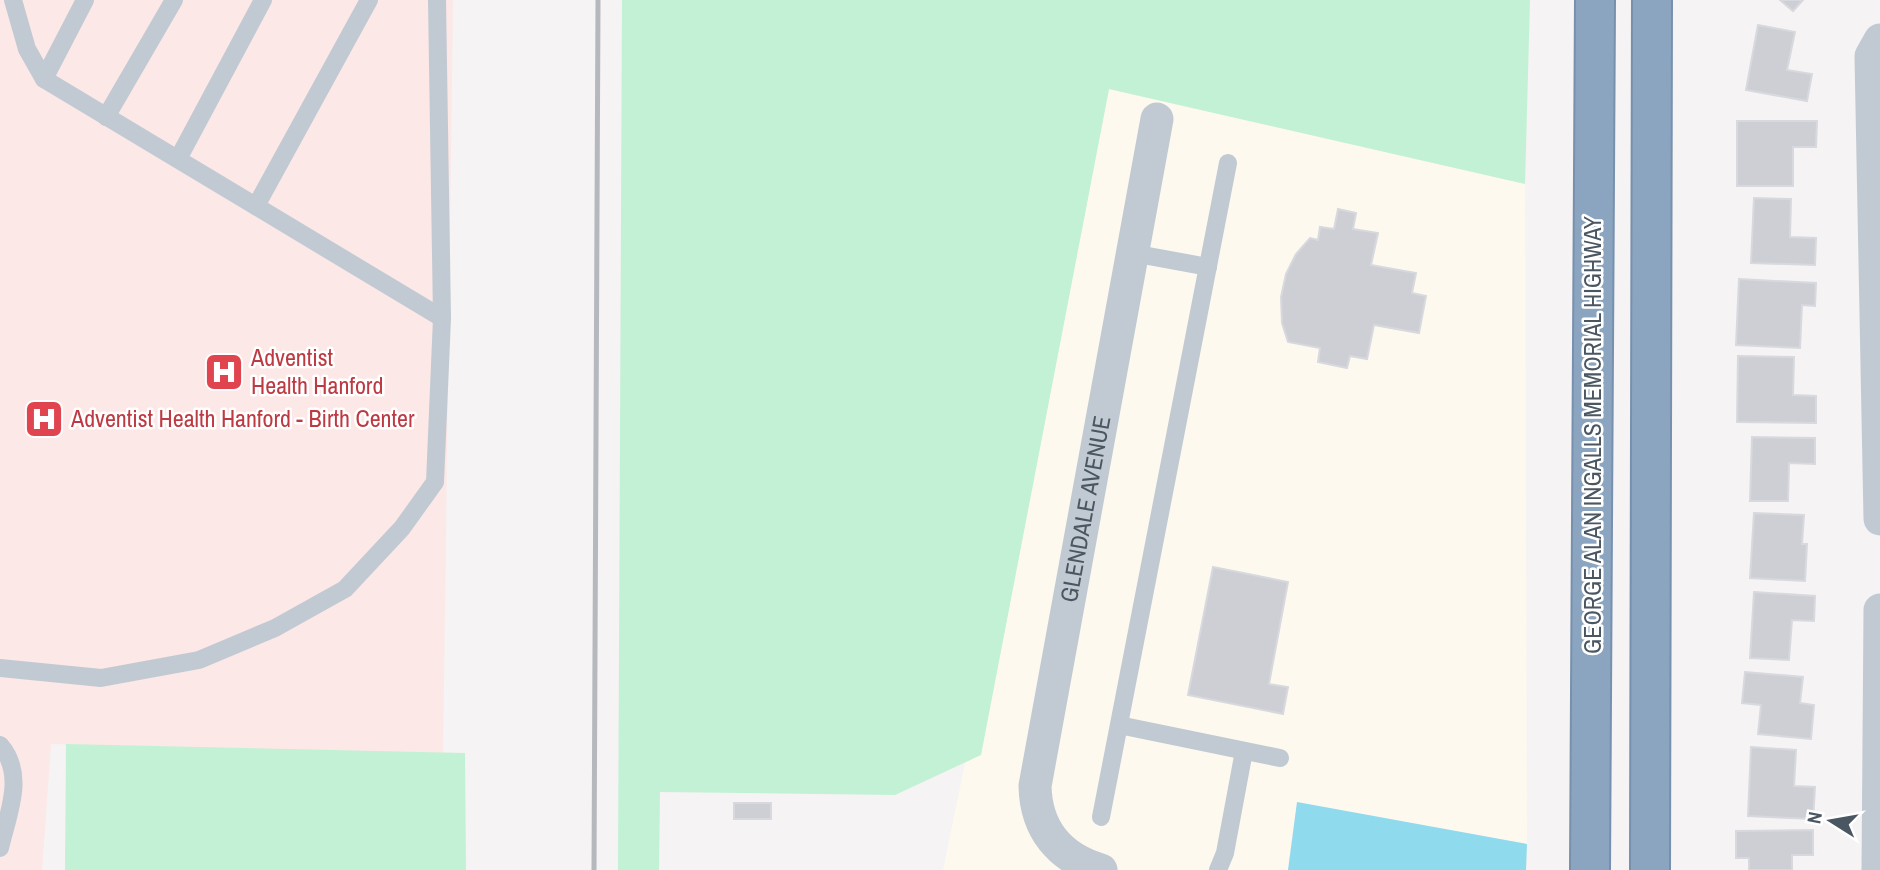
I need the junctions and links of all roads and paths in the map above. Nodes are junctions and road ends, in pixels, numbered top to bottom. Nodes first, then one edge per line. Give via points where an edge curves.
1 (13, 0) edge
2 (85, 0) edge
3 (174, 0) edge
4 (263, 0) edge
5 (369, 0) edge
6 (437, 0) edge
7 (1595, 0) edge
8 (1652, 0) edge
9 (1880, 40) edge
10 (44, 79) junction
11 (106, 117) junction
12 (1157, 119) dead end
13 (178, 159) junction
14 (1228, 163) dead end
15 (256, 206) junction
16 (1132, 253) junction
17 (1208, 267) junction
18 (442, 318) junction
19 (1880, 519) edge
20 (1880, 610) edge
21 (0, 668) edge
22 (1119, 724) junction
23 (0, 745) edge
24 (1244, 751) junction
25 (1280, 758) dead end
26 (1101, 817) dead end
27 (0, 848) edge
28 (1101, 870) edge
29 (1218, 870) edge
30 (1590, 870) edge
31 (1650, 870) edge
32 (1878, 870) edge

1 - 10 lane via 27,49
2 - 10 lane
3 - 11 lane
4 - 13 lane
5 - 15 lane
6 - 18 lane
7 - 30 highway, GEORGE ALAN INGALLS MEMORIAL HIGHWAY
8 - 31 highway
9 - 19 street via 1871,56
10 - 11 lane
11 - 13 lane
12 - 16 street, GLENDALE AVENUE
13 - 15 lane
14 - 17 lane
15 - 18 lane
16 - 17 lane
16 - 28 street, GLENDALE AVENUE via 1035,786 1039,816 1055,842 1071,857
17 - 22 lane
18 - 21 lane via 435,482 402,528 345,589 275,628 199,660 101,677
20 - 32 street
22 - 24 lane
22 - 26 lane
23 - 27 lane via 10,756 15,778
24 - 25 lane
24 - 29 lane

